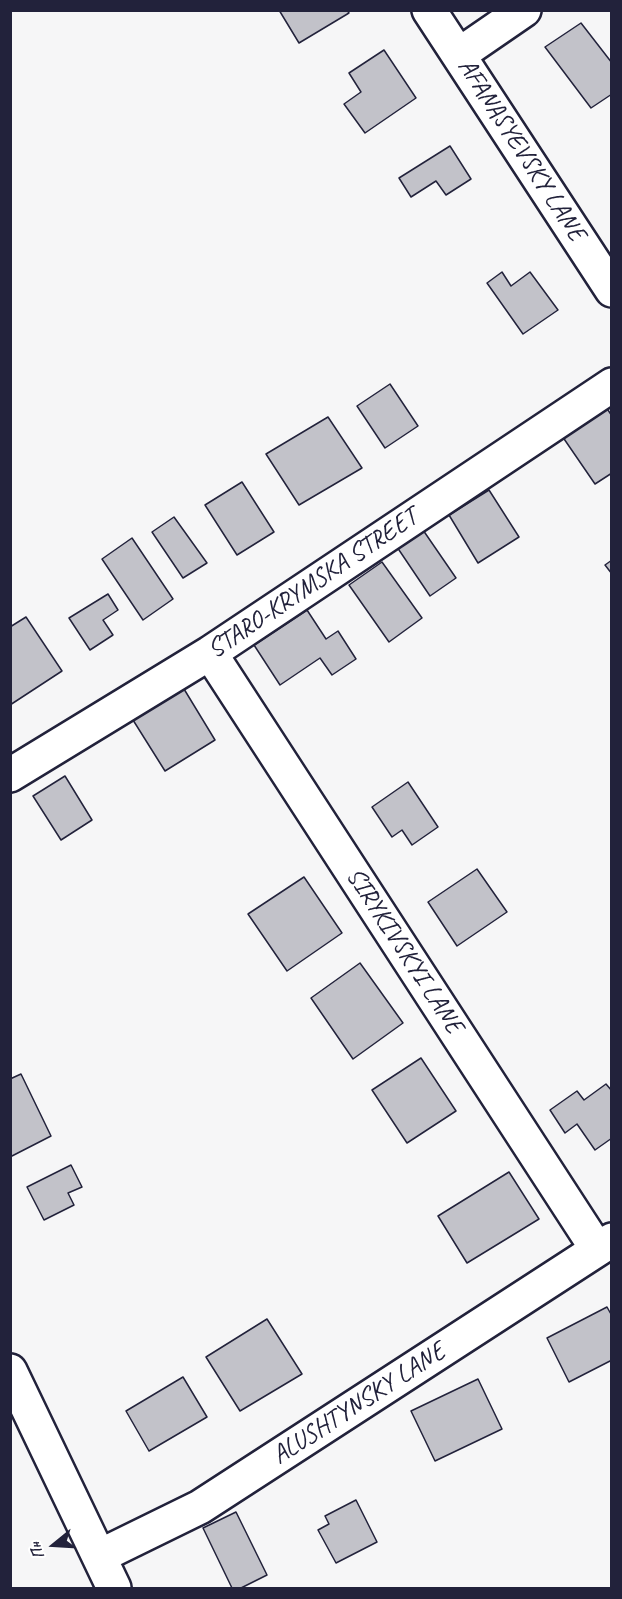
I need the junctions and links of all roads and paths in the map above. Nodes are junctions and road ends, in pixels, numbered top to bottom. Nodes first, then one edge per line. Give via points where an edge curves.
1 (429, 10) edge
2 (524, 10) edge
3 (460, 54) junction
4 (612, 290) edge
5 (612, 385) edge
6 (210, 653) junction
7 (10, 775) edge
8 (604, 1244) edge
9 (10, 1371) edge
10 (99, 1556) junction
11 (114, 1588) edge

1 - 3 street, AFANASYEVSKY LANE
2 - 3 street
3 - 4 street, AFANASYEVSKY LANE
5 - 6 street, STARO-KRYMSKA STREET
6 - 7 street, STARO-KRYMSKA STREET
6 - 8 street, SIRYKIVSKYI LANE
8 - 10 street, ALUSHTYNSKY LANE via 200,1507
9 - 10 street
10 - 11 street

